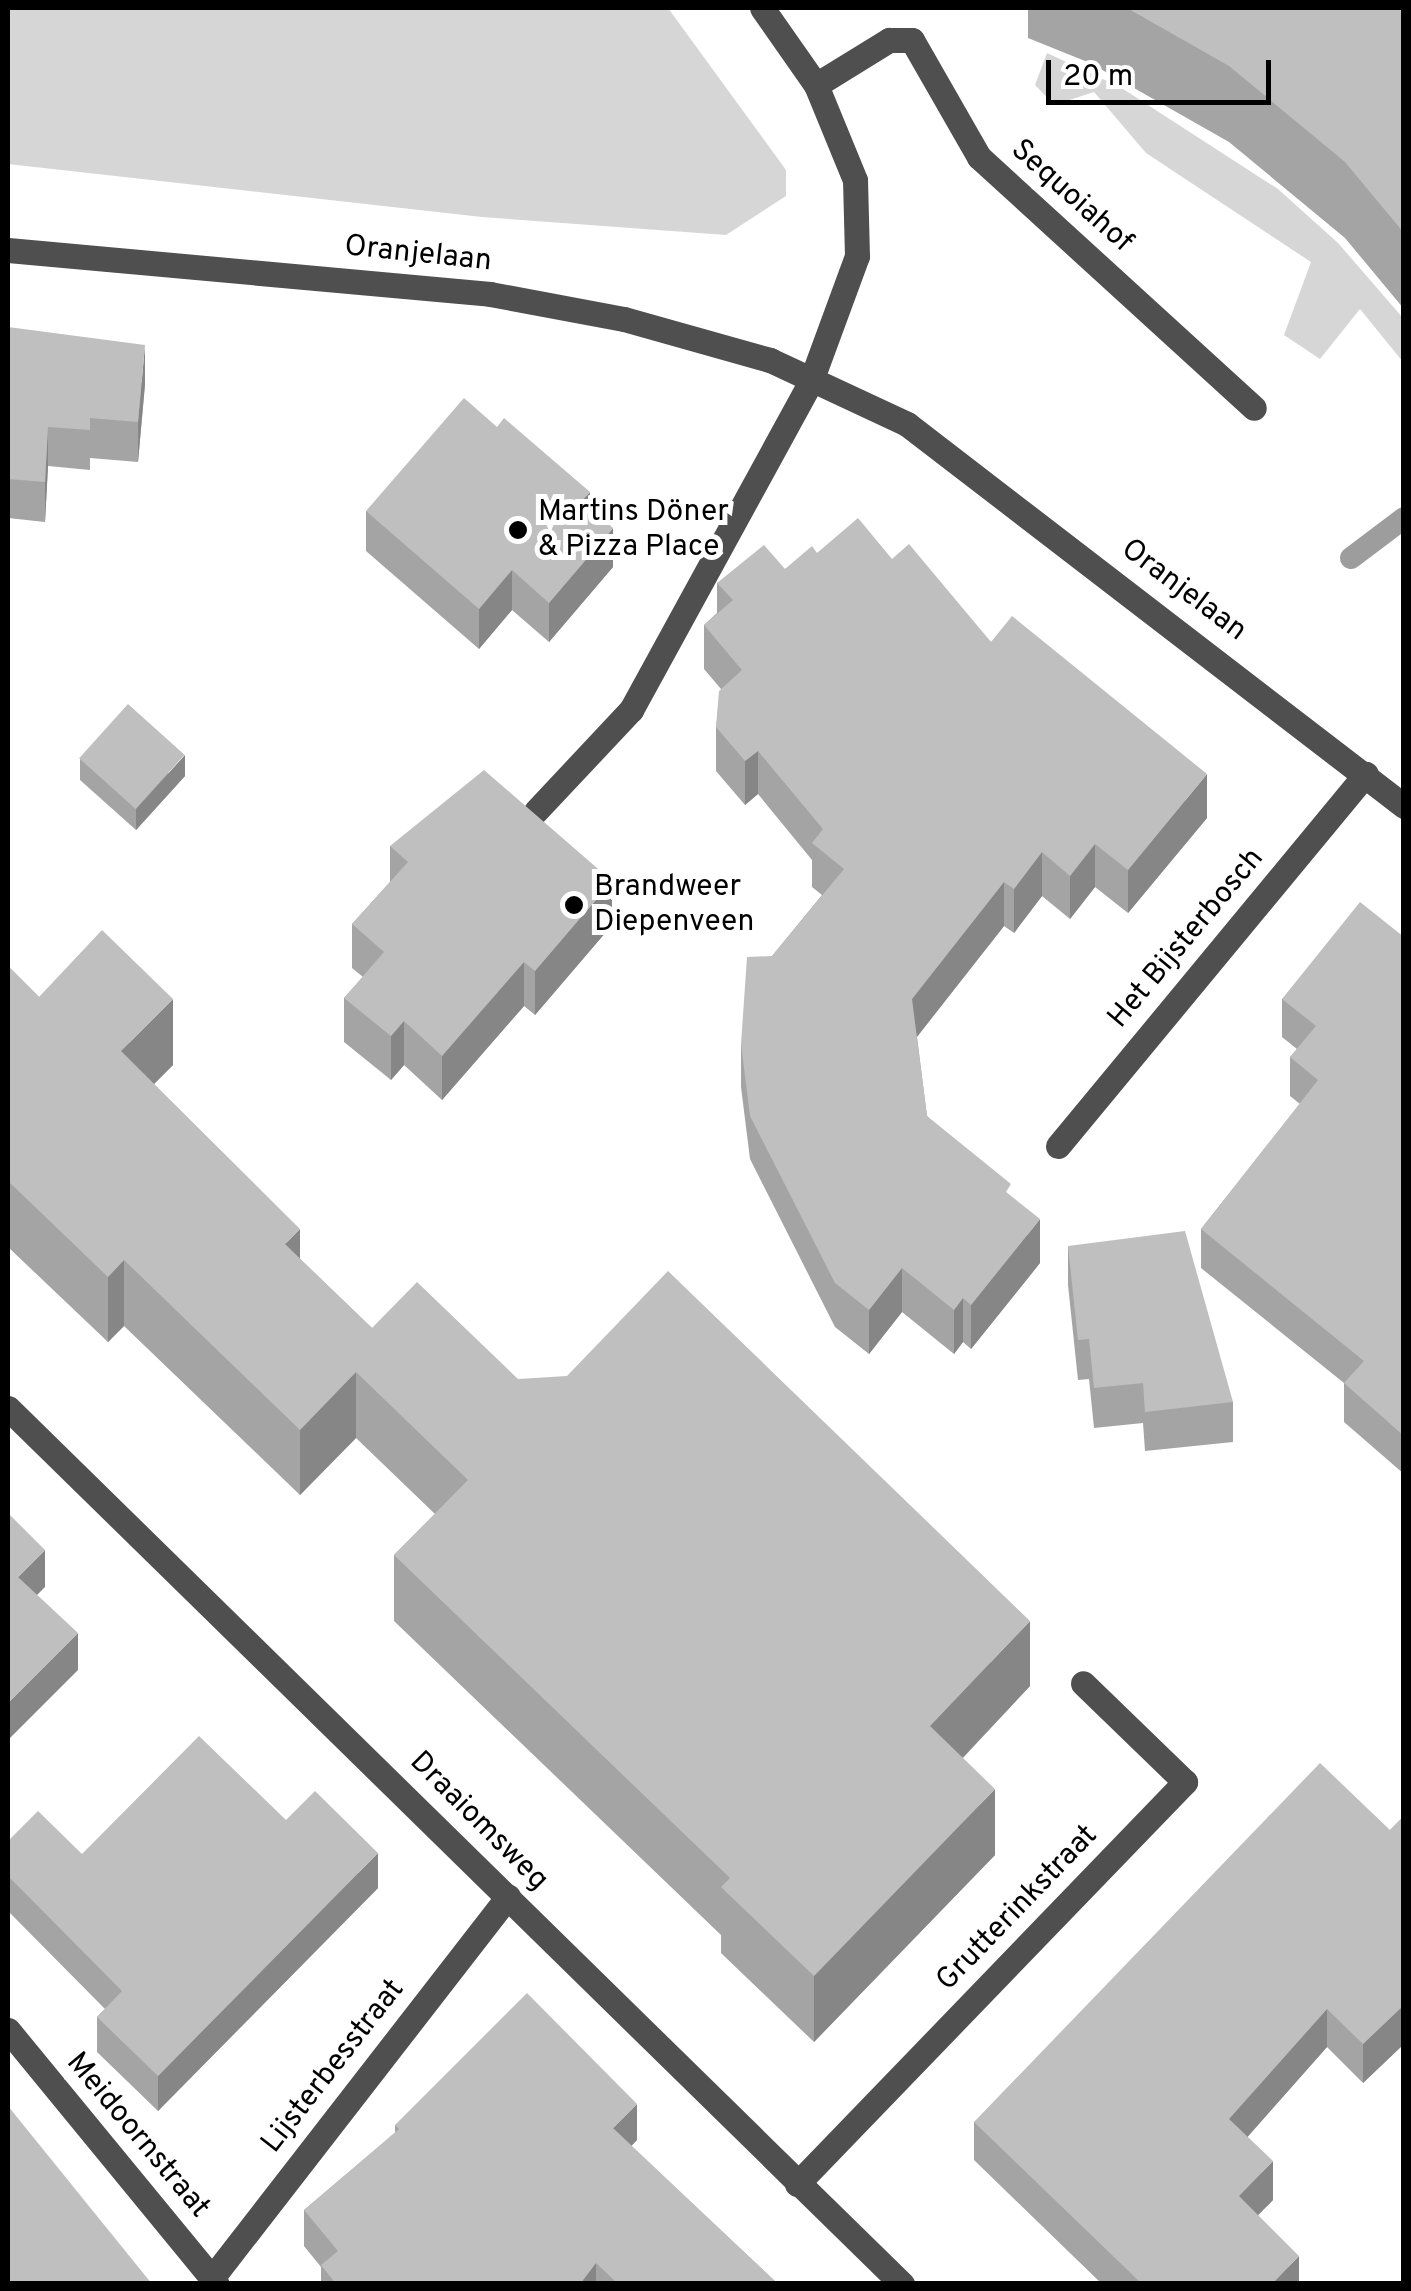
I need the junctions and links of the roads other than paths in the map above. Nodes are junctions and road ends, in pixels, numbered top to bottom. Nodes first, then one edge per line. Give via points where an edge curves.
1 (762, 8) edge
2 (816, 85) junction
3 (8, 250) edge
4 (811, 381) junction
5 (1254, 408) dead end
6 (1366, 774) junction
7 (1404, 806) edge
8 (536, 811) edge
9 (1058, 1146) dead end
10 (8, 1408) edge
11 (1083, 1683) dead end
12 (508, 1896) junction
13 (8, 2030) edge
14 (797, 2184) junction
15 (215, 2281) edge
16 (902, 2284) edge

1 - 2 street
2 - 4 street via 855,180 856,256
2 - 5 street, Sequoiahof via 889,40 912,40 979,157
3 - 4 street, Oranjelaan via 490,294 624,319 770,360
4 - 6 street, Oranjelaan via 907,424
4 - 8 street via 631,710
6 - 7 street, Oranjelaan
6 - 9 street, Het Bijsterbosch
10 - 12 street, Draaiomsweg
11 - 14 street, Grutterinkstraat via 1185,1782
12 - 14 street, Draaiomsweg
12 - 15 street, Lijsterbesstraat
13 - 15 street, Meidoornstraat
14 - 16 street, Draaiomsweg

